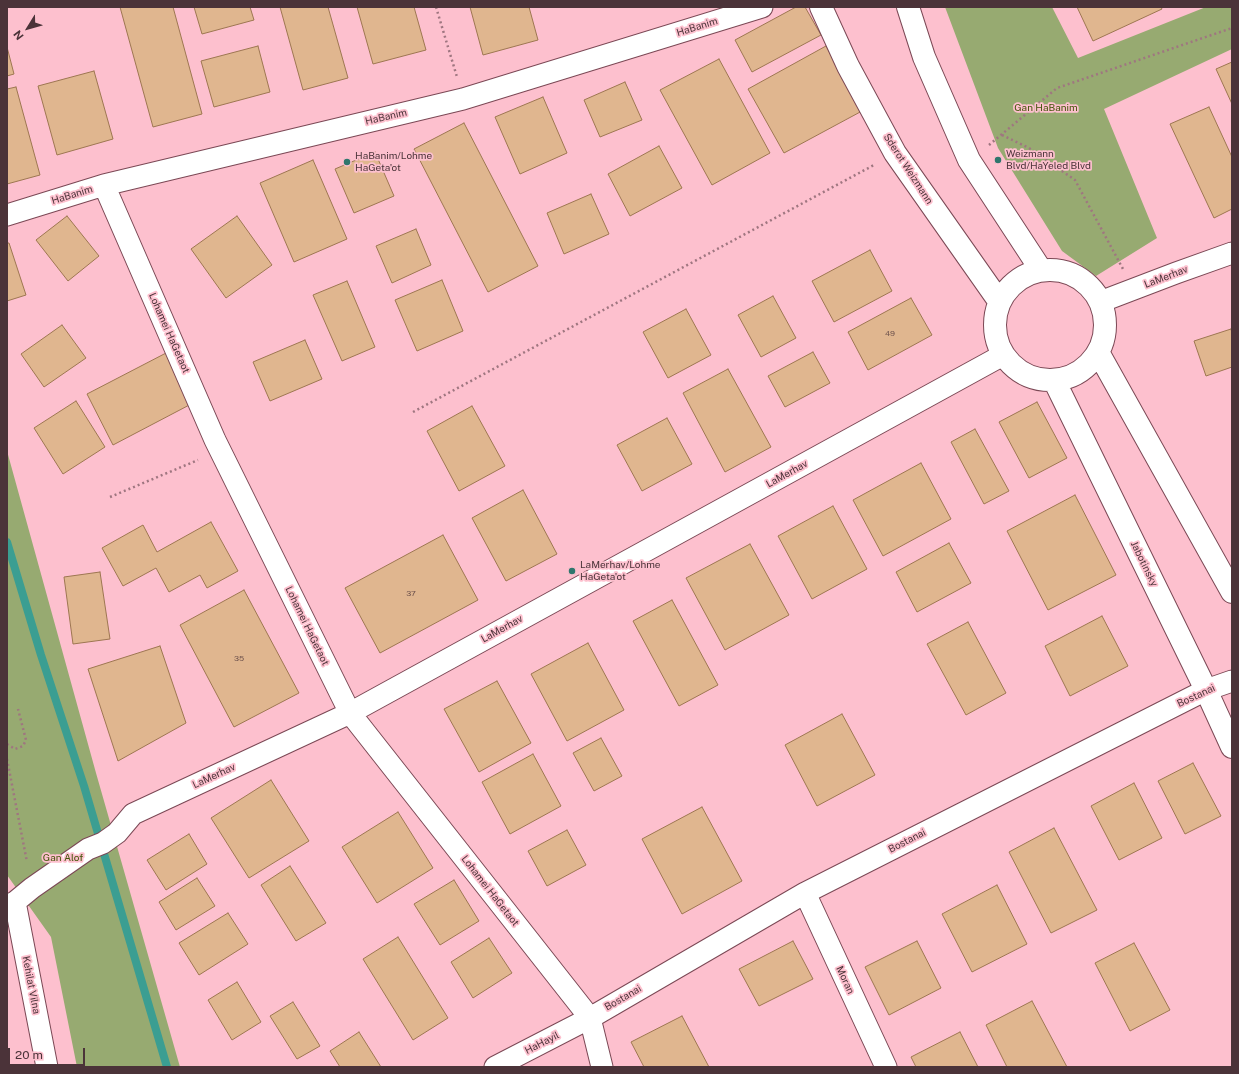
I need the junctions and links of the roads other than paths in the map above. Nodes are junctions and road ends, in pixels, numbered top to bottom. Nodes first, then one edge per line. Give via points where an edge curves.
1 (762, 7) edge
2 (821, 7) edge
3 (908, 7) edge
4 (104, 185) junction
5 (7, 215) edge
6 (1232, 253) edge
7 (1041, 270) junction
8 (999, 301) junction
9 (1100, 302) junction
10 (1098, 352) junction
11 (1003, 355) junction
12 (1054, 380) junction
13 (1232, 592) edge
14 (1232, 681) edge
15 (1206, 690) junction
16 (350, 713) junction
17 (1232, 748) edge
18 (805, 893) junction
19 (11, 904) edge
20 (590, 1018) junction
21 (47, 1067) edge
22 (495, 1067) edge
23 (602, 1067) edge
24 (886, 1067) edge

1 - 4 street, HaBanim via 463,98
2 - 8 street, Sderot Weizmann via 848,66 895,153
3 - 7 street via 924,57 969,160
4 - 5 street, HaBanim
4 - 16 street, Lohamei HaGetaot via 220,451
6 - 9 street, LaMerhav
7 - 8 street via 1024,275 1010,286
7 - 9 street via 1059,270 1076,276 1090,287
8 - 11 street via 994,319 996,338
9 - 10 street via 1105,319 1104,336
10 - 12 street via 1087,366 1072,376
10 - 13 street
11 - 12 street via 1017,370 1034,378
11 - 16 street, LaMerhav
12 - 15 street, Jabotinsky
14 - 15 street, Bostanai
15 - 17 street, Jabotinsky
15 - 18 street, Bostanai
16 - 19 street, LaMerhav via 133,814 117,834 88,849
16 - 20 street, Lohamei HaGetaot
18 - 20 street, Bostanai
18 - 24 street, Moran
19 - 21 street, Kehilat Vilna
20 - 22 street, HaHayil
20 - 23 street

